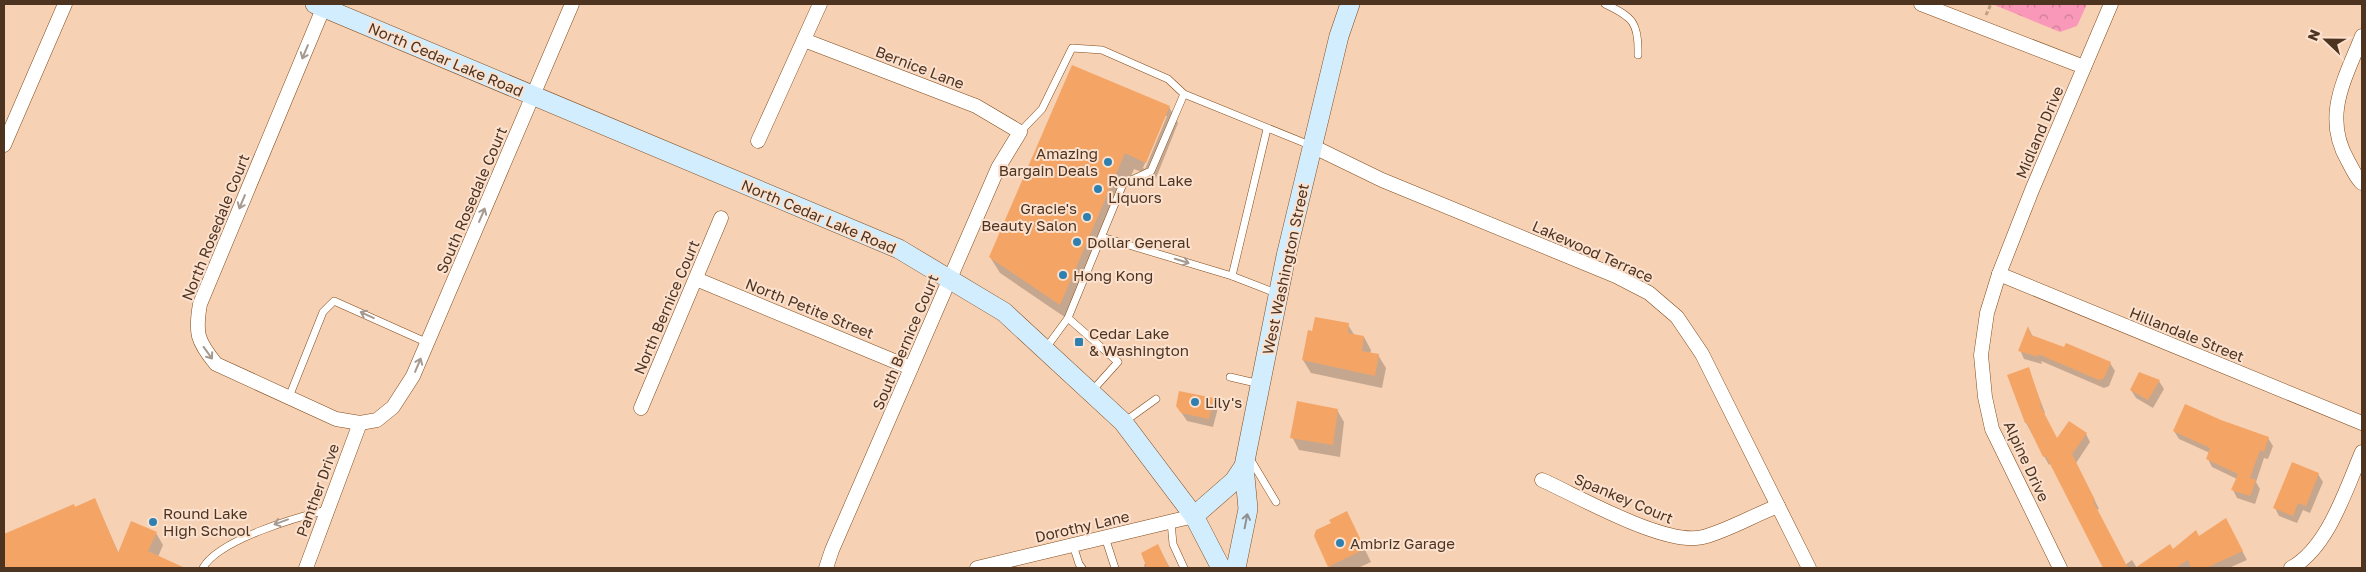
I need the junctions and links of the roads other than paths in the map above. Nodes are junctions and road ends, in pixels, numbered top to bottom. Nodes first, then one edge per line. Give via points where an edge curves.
1 (65, 4) edge
2 (572, 4) edge
3 (820, 4) edge
4 (1350, 4) edge
5 (1605, 4) edge
6 (1921, 4) edge
7 (2110, 4) edge
8 (321, 5) edge
9 (2362, 36) edge
10 (804, 40) junction
11 (1638, 55) dead end
12 (2084, 67) junction
13 (1184, 94) junction
14 (533, 96) junction
15 (1267, 129) junction
16 (1020, 132) junction
17 (758, 141) dead end
18 (4, 145) edge
19 (1312, 146) junction
20 (2362, 183) edge
21 (721, 218) dead end
22 (1102, 237) junction
23 (1999, 274) junction
24 (1232, 276) junction
25 (696, 279) junction
26 (950, 279) junction
27 (1279, 294) junction
28 (1068, 318) junction
29 (428, 343) junction
30 (1045, 350) junction
31 (911, 368) junction
32 (1230, 377) dead end
33 (1261, 384) junction
34 (1091, 392) junction
35 (289, 397) junction
36 (1156, 399) dead end
37 (393, 407) joint
38 (641, 408) dead end
39 (1124, 422) junction
40 (360, 423) junction
41 (2362, 423) edge
42 (2362, 452) edge
43 (1245, 460) junction
44 (1542, 480) dead end
45 (1276, 502) dead end
46 (1778, 506) junction
47 (328, 509) junction
48 (1194, 516) junction
49 (1171, 522) junction
50 (1105, 537) junction
51 (1073, 544) junction
52 (2301, 566) edge
53 (203, 568) edge
54 (306, 568) edge
55 (826, 568) edge
56 (977, 568) edge
57 (1082, 568) edge
58 (1114, 568) edge
59 (1184, 568) edge
60 (1221, 568) edge
61 (1236, 568) edge
62 (1809, 568) edge
63 (2060, 568) edge

1 - 18 street
2 - 14 street, South Rosedale Court
3 - 10 street
4 - 19 main road, West Washington Street
5 - 11 lane via 1636,25
6 - 12 street
7 - 12 street, Midland Drive
8 - 14 main road, North Cedar Lake Road
8 -> 35 street, North Rosedale Court via 200,304 196,328 204,349 216,364
9 - 20 street via 2340,91 2334,119 2340,147
10 - 16 street, Bernice Lane via 976,106
10 - 17 street
12 - 23 street, Midland Drive
13 - 15 lane
13 - 16 lane via 1168,79 1102,50 1072,48 1042,109
13 - 22 lane via 1151,171 1123,184
14 - 26 main road, North Cedar Lake Road via 900,249
29 -> 14 street, South Rosedale Court
15 - 19 lane
15 - 24 lane
16 - 26 street, South Bernice Court via 998,168
19 - 27 main road, West Washington Street
19 - 46 street, Lakewood Terrace via 1382,180 1616,276 1649,293 1677,317 1702,354
21 - 25 street, North Bernice Court
22 -> 24 lane
22 - 28 lane
23 - 41 street, Hillandale Street
23 - 63 street, Alpine Drive via 1987,313 1981,355 1985,397 1992,429
24 - 27 lane
25 - 31 street, North Petite Street
25 - 38 street, North Bernice Court
26 - 30 main road, North Cedar Lake Road via 1004,312
26 - 31 street, South Bernice Court
27 - 33 main road, West Washington Street
28 - 30 lane
28 - 34 lane via 1118,362
29 -> 35 lane via 334,302 323,312
37 -> 29 street, South Rosedale Court via 413,376
30 - 34 main road, North Cedar Lake Road
31 - 55 street, South Bernice Court
32 - 33 lane
33 - 43 main road, West Washington Street
34 - 39 main road, North Cedar Lake Road
35 - 40 street, North Rosedale Court via 336,419
36 - 39 lane
37 - 40 street, North Rosedale Court via 377,420
39 - 48 main road, North Cedar Lake Road
40 - 47 street, Panther Drive
42 - 52 street via 2336,512
43 - 45 lane
43 - 48 main road, West Washington Street via 1234,481
61 -> 43 main road via 1248,509
44 - 46 street, Spankey Court via 1644,527 1677,538 1702,537
46 - 62 street, Lakewood Terrace
47 -> 53 lane via 289,519 249,535 226,548
47 - 54 street, Panther Drive
48 - 49 street, Dorothy Lane
48 - 60 main road, North Cedar Lake Road
49 - 50 street, Dorothy Lane
49 - 59 lane via 1173,544
50 - 51 street, Dorothy Lane
50 - 58 lane
51 - 56 street, Dorothy Lane
51 - 57 lane

